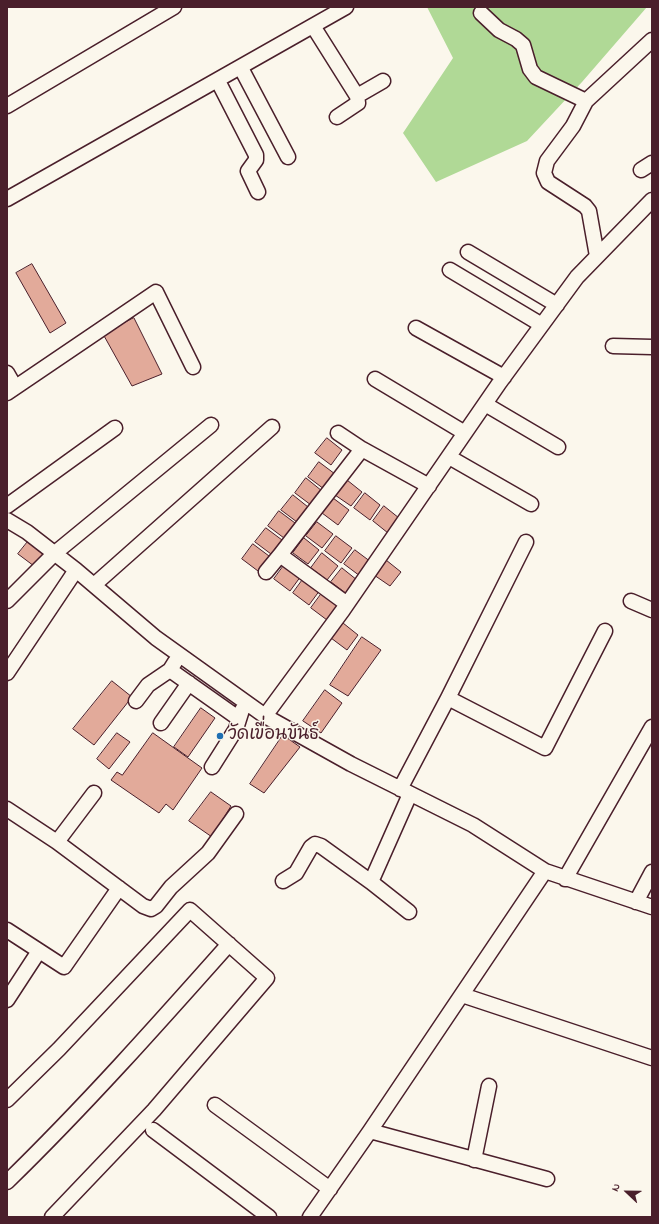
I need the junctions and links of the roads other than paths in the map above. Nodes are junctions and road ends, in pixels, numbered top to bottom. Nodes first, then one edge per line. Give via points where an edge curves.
1 (174, 7) edge
2 (346, 7) edge
3 (480, 13) dead end
4 (313, 26) junction
5 (652, 40) edge
6 (241, 68) junction
7 (383, 81) dead end
8 (214, 82) junction
9 (357, 96) junction
10 (586, 101) junction
11 (7, 106) edge
12 (337, 117) dead end
13 (231, 126) dead end
14 (288, 157) dead end
15 (258, 192) dead end
16 (7, 199) edge
17 (652, 200) edge
18 (468, 252) dead end
19 (597, 256) junction
20 (450, 270) dead end
21 (557, 305) junction
22 (542, 325) junction
23 (416, 328) dead end
24 (614, 346) dead end
25 (652, 347) edge
26 (193, 367) dead end
27 (7, 373) edge
28 (504, 377) junction
29 (375, 379) dead end
30 (11, 390) edge
31 (485, 404) junction
32 (210, 425) dead end
33 (115, 428) dead end
34 (272, 428) dead end
35 (338, 433) dead end
36 (465, 433) junction
37 (558, 448) dead end
38 (362, 449) junction
39 (449, 457) junction
40 (428, 486) junction
41 (531, 504) dead end
42 (7, 506) edge
43 (7, 520) edge
44 (526, 542) dead end
45 (55, 553) junction
46 (280, 555) junction
47 (76, 570) junction
48 (266, 572) dead end
49 (94, 585) junction
50 (7, 601) edge
51 (631, 601) dead end
52 (347, 604) junction
53 (652, 610) edge
54 (605, 631) dead end
55 (180, 655) junction
56 (170, 670) junction
57 (7, 673) edge
58 (189, 683) junction
59 (448, 698) junction
60 (136, 701) dead end
61 (246, 703) junction
62 (265, 716) junction
63 (238, 718) junction
64 (161, 723) dead end
65 (652, 727) edge
66 (212, 767) dead end
67 (405, 791) junction
68 (94, 793) dead end
69 (7, 809) edge
70 (236, 814) dead end
71 (57, 842) junction
72 (545, 871) junction
73 (652, 872) edge
74 (565, 879) junction
75 (283, 881) dead end
76 (371, 882) junction
77 (119, 888) junction
78 (636, 902) junction
79 (652, 907) edge
80 (409, 912) dead end
81 (7, 930) edge
82 (229, 944) junction
83 (39, 951) junction
84 (462, 995) junction
85 (7, 1000) edge
86 (652, 1058) edge
87 (489, 1086) dead end
88 (7, 1100) edge
89 (215, 1105) dead end
90 (153, 1130) dead end
91 (370, 1131) junction
92 (474, 1160) junction
93 (547, 1179) dead end
94 (7, 1182) edge
95 (330, 1188) junction
96 (315, 1216) edge
97 (52, 1217) edge
98 (269, 1217) edge

1 - 11 street
2 - 4 street
3 - 10 street via 499,30 523,45 530,70 536,77
4 - 6 street
4 - 9 street
5 - 10 street
6 - 8 street
6 - 14 street
7 - 9 street
8 - 13 street
8 - 15 street via 256,155 256,160 248,171
8 - 16 street
9 - 12 street via 358,103
10 - 19 street via 573,126 546,161 544,173 548,182 589,211
17 - 19 street
18 - 21 street
19 - 21 street via 577,277
20 - 22 street
21 - 22 street
22 - 28 street
23 - 28 street
24 - 25 street
26 - 30 street via 156,292
27 - 30 street
28 - 31 street
29 - 36 street
31 - 36 street
31 - 37 street
32 - 45 street
33 - 42 street
34 - 49 street
35 - 38 street
36 - 39 street
38 - 40 street
38 - 46 street
39 - 40 street
39 - 41 street
40 - 52 street
43 - 45 street
44 - 59 street
45 - 47 street
45 - 50 street
46 - 48 street
46 - 52 street
47 - 49 street
47 - 57 street
49 - 55 street
51 - 53 street
52 - 62 street
54 - 59 street via 545,748
55 - 56 street
55 - 61 street
56 - 58 street
56 - 60 street via 154,679
58 - 63 street
58 - 64 street
59 - 67 street
61 - 62 street
61 - 63 street
62 - 67 street
63 - 66 street via 236,729
65 - 74 street
67 - 72 street via 474,825
67 - 76 street
68 - 71 street
69 - 71 street
70 - 77 street via 208,853 171,887 156,906 143,906
71 - 77 street
72 - 74 street
72 - 84 street
73 - 78 street
74 - 78 street
75 - 76 street via 296,873 315,844
76 - 80 street
77 - 83 street via 64,967
78 - 79 street
81 - 83 street
82 - 88 street via 190,910 59,1049
82 - 94 street via 63,1126
82 - 97 street via 268,978 154,1110
83 - 85 street
84 - 86 street
84 - 91 street
87 - 92 street
89 - 95 street
90 - 98 street
91 - 92 street
91 - 95 street
92 - 93 street
95 - 96 street

